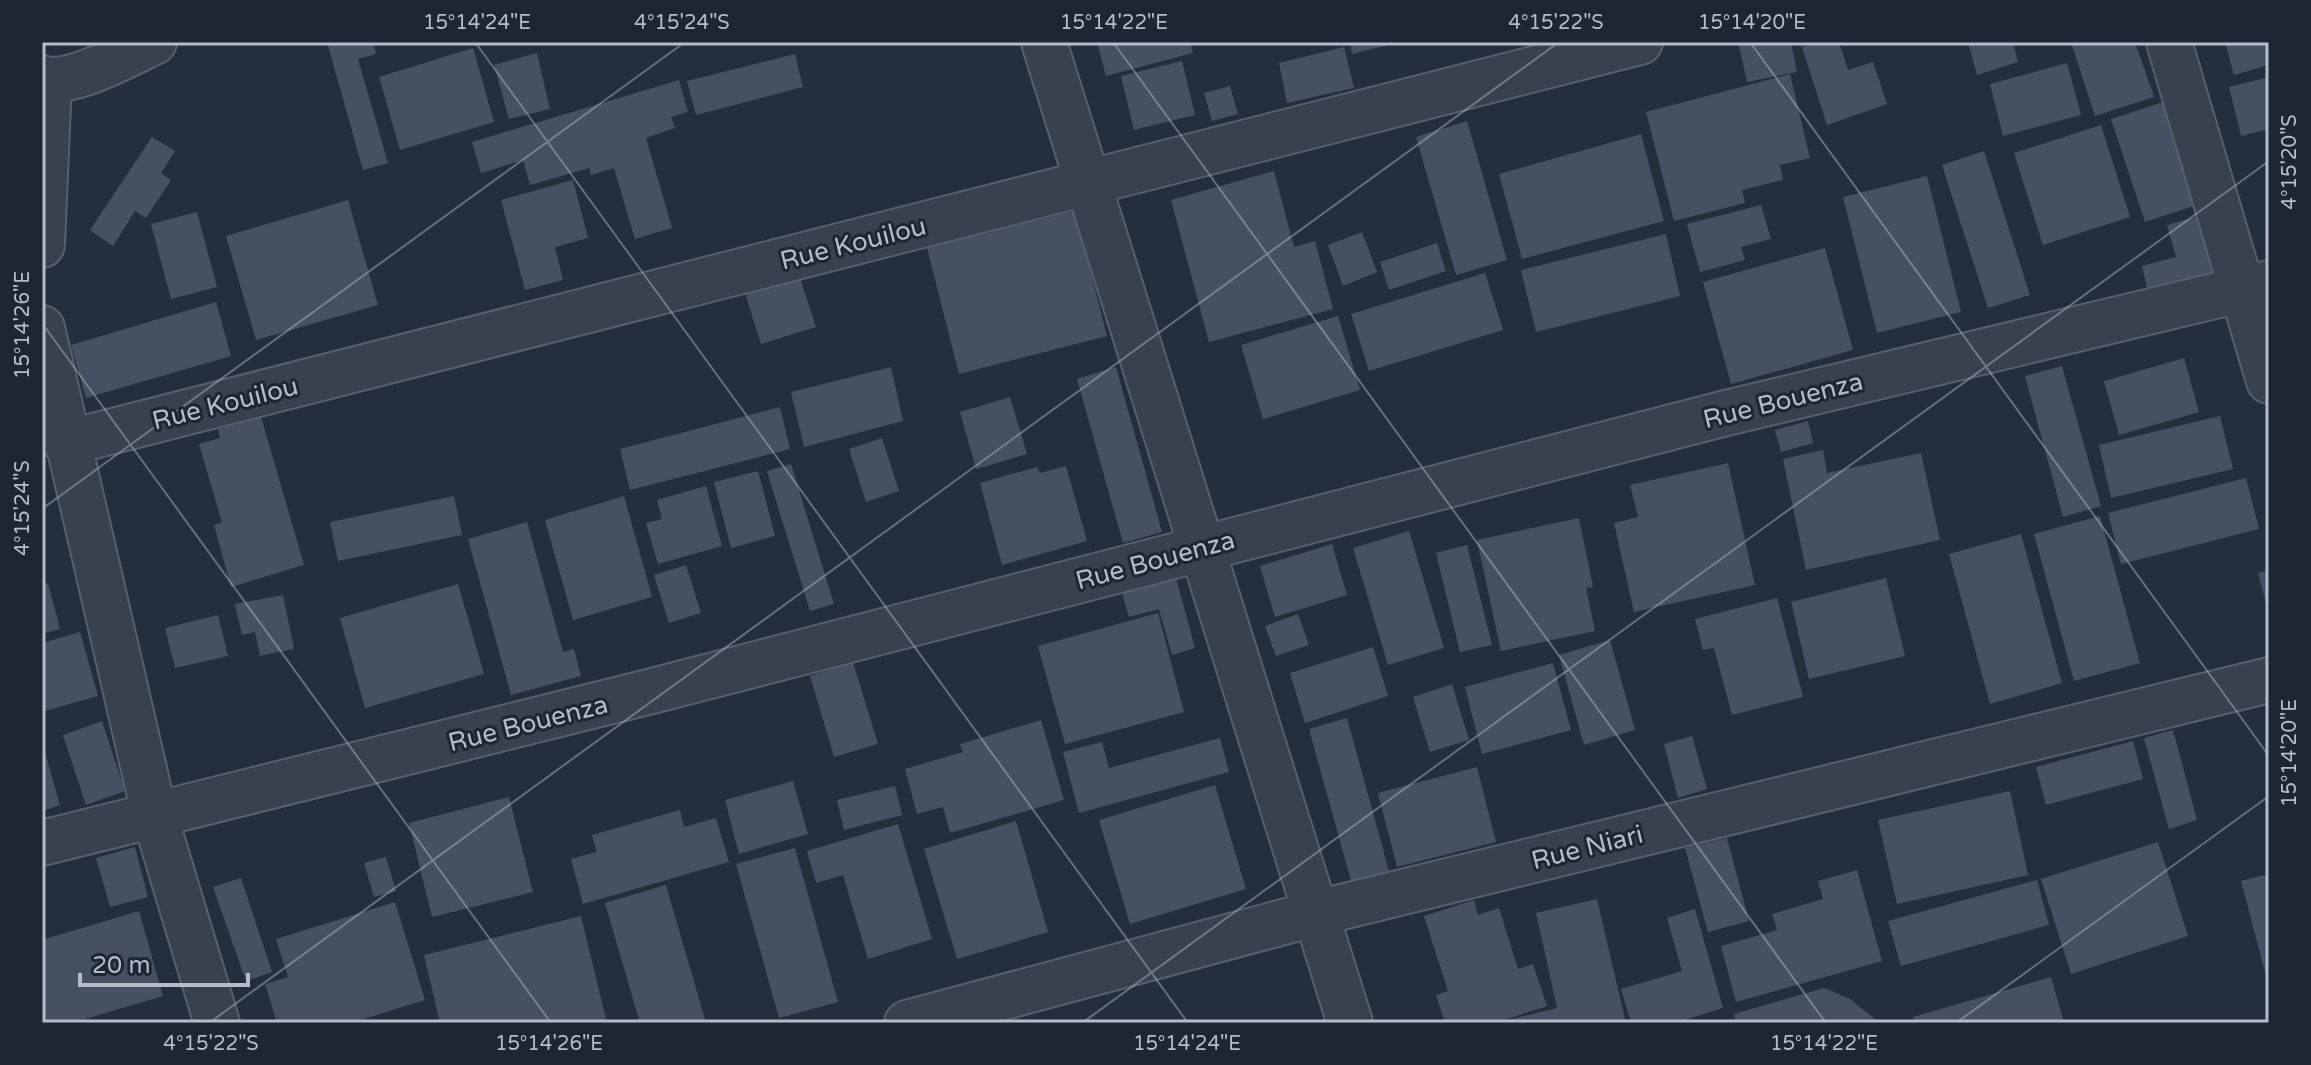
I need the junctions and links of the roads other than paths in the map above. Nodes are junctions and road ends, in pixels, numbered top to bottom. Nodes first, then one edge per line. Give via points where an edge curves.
1 (154, 42) edge
2 (1044, 42) edge
3 (1640, 42) edge
4 (2169, 42) edge
5 (46, 80) edge
6 (1090, 184) junction
7 (42, 245) edge
8 (2255, 286) edge
9 (42, 328) edge
10 (2269, 381) edge
11 (66, 443) junction
12 (1202, 547) junction
13 (2269, 680) edge
14 (155, 817) junction
15 (42, 843) edge
16 (1317, 913) junction
17 (217, 1023) edge
18 (907, 1023) edge
19 (1350, 1023) edge

1 - 5 street via 89,72
2 - 6 street
3 - 6 street, Rue Kouilou
4 - 8 street
5 - 7 street
6 - 11 street, Rue Kouilou
6 - 12 street
8 - 10 street
8 - 12 street, Rue Bouenza
9 - 11 street
11 - 14 street
12 - 14 street, Rue Bouenza
12 - 16 street
13 - 16 street, Rue Niari
14 - 15 street, Rue Bouenza
14 - 17 street
16 - 18 street, Rue Niari
16 - 19 street

